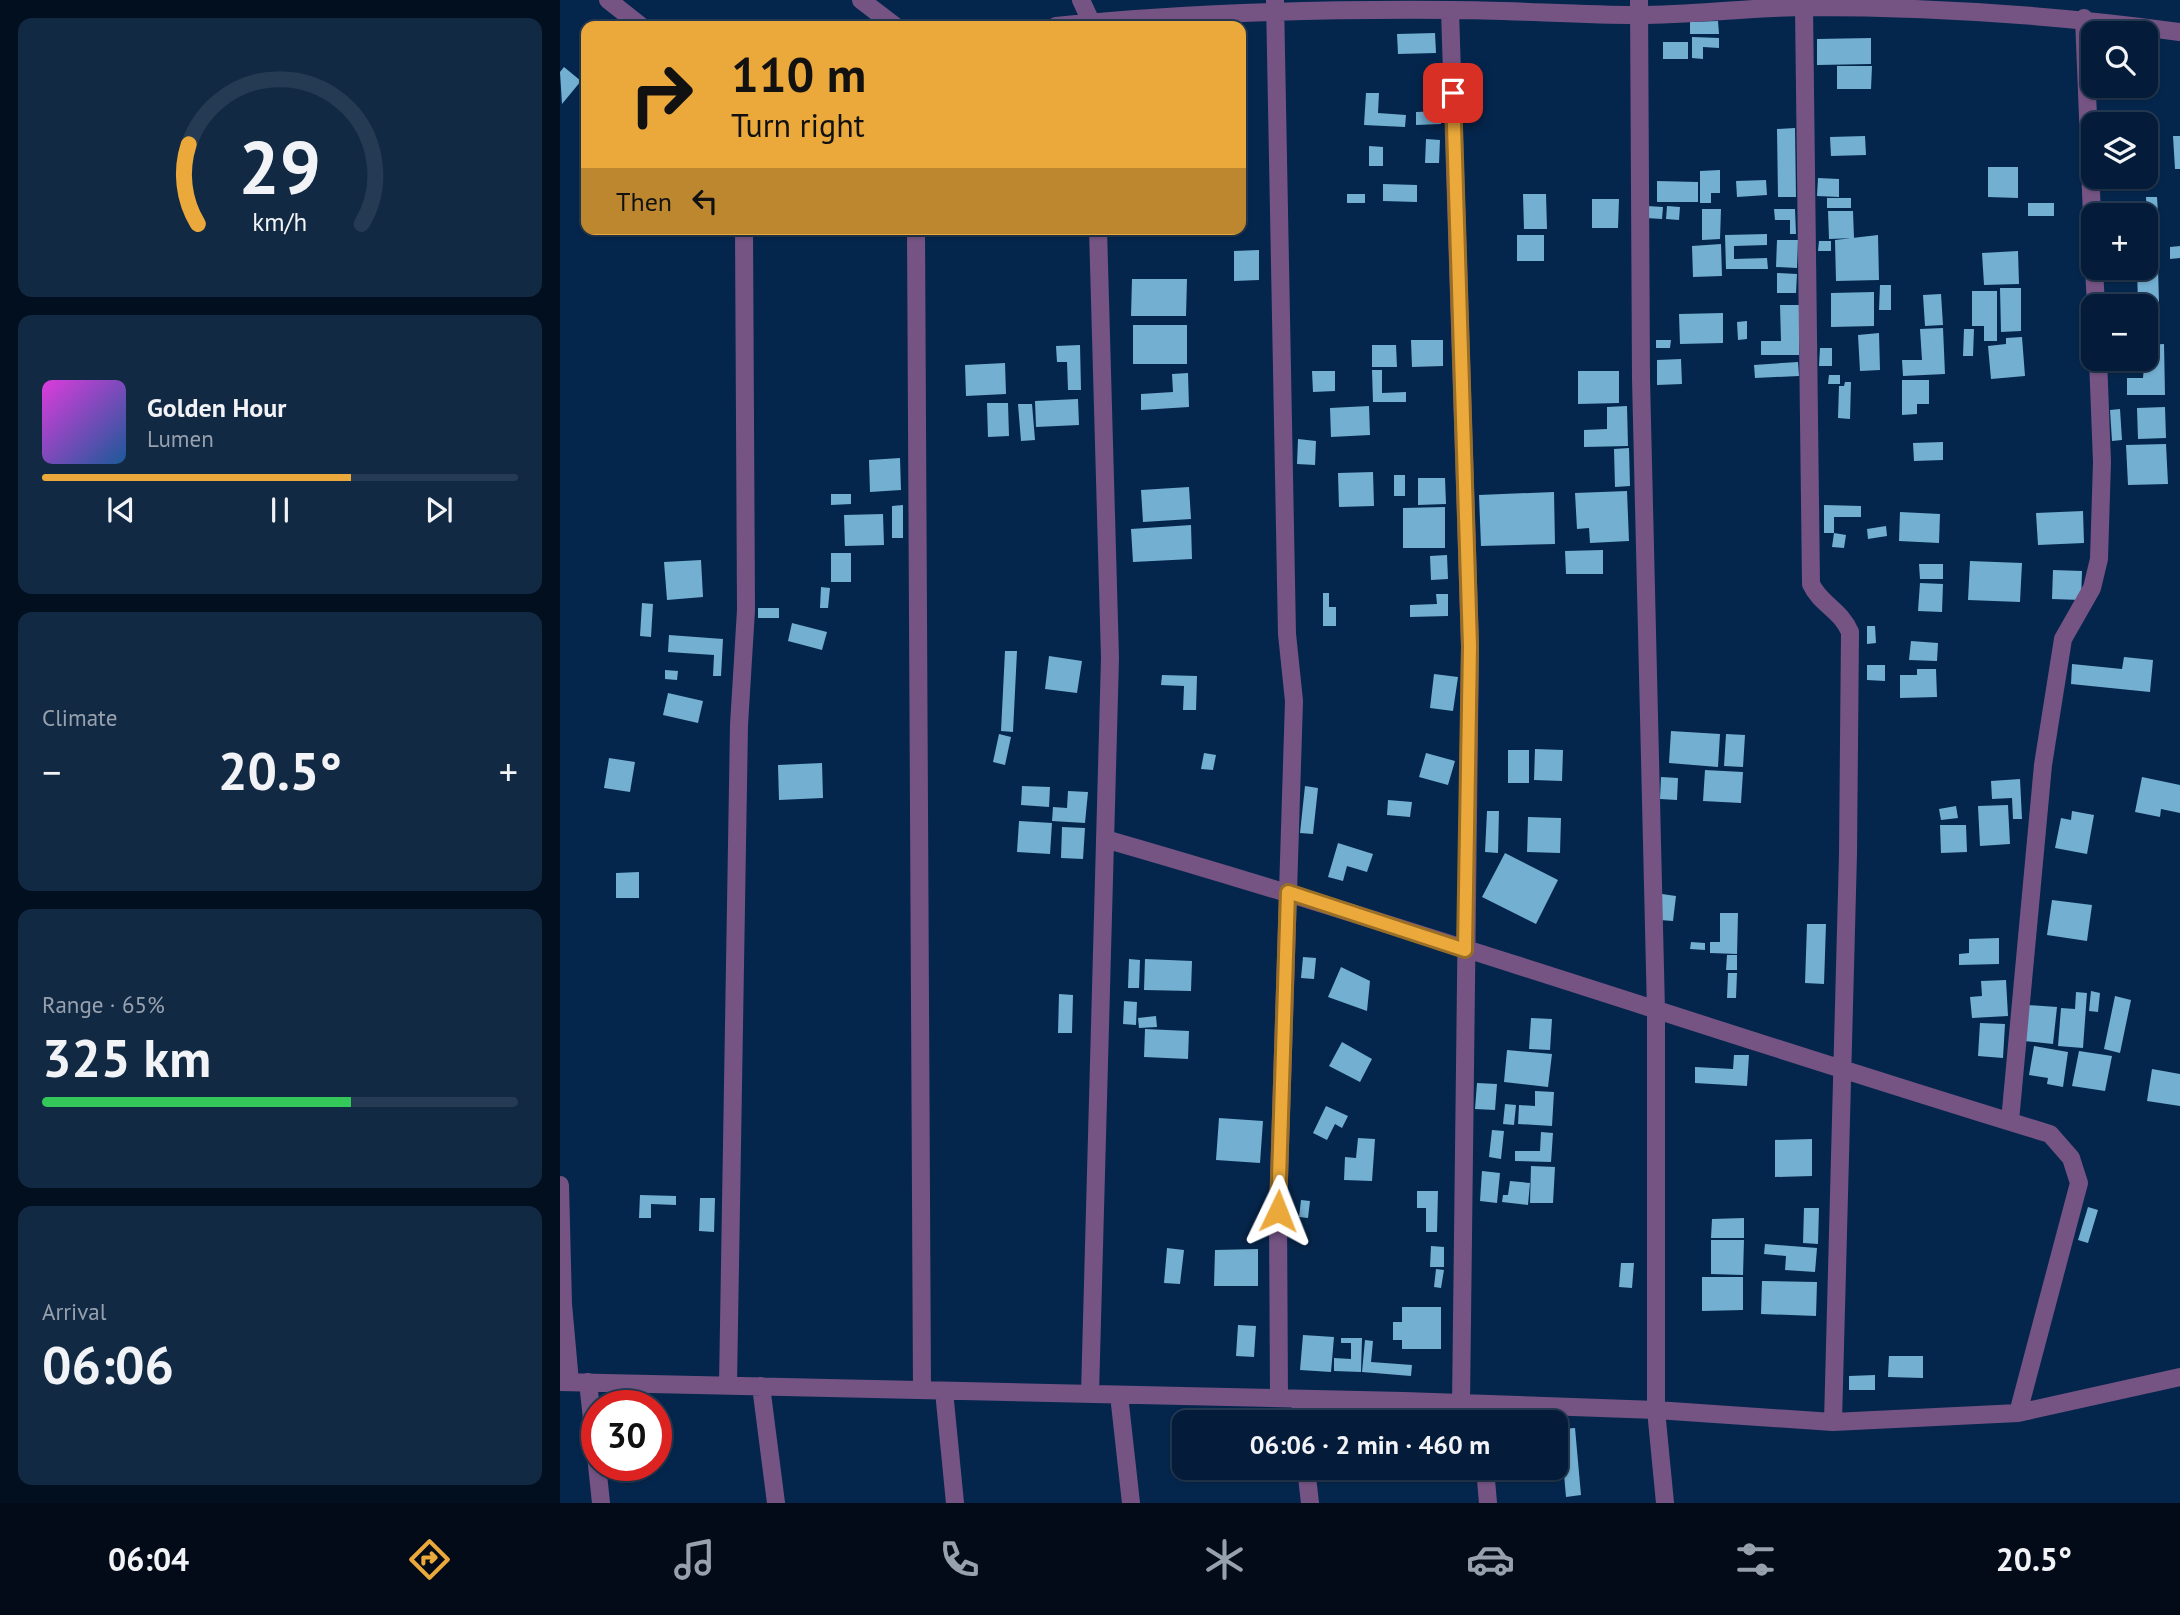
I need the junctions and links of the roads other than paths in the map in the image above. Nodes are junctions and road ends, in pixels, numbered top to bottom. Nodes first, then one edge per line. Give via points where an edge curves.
1 (608, 0) edge
2 (861, 0) edge
3 (1081, 0) edge
4 (1781, 4) edge
5 (1923, 4) edge
6 (1416, 5) edge
7 (1275, 6) edge
8 (1804, 7) junction
9 (1152, 8) edge
10 (1639, 8) edge
11 (2057, 8) edge
12 (1450, 10) junction
13 (2084, 18) junction
14 (635, 21) edge
15 (888, 21) edge
16 (1092, 21) edge
17 (1104, 21) edge
18 (2180, 32) edge
19 (2091, 203) edge
20 (744, 235) edge
21 (916, 235) edge
22 (1098, 235) edge
23 (2098, 371) edge
24 (1105, 839) junction
25 (1288, 892) junction
26 (1465, 950) junction
27 (1656, 1011) junction
28 (1842, 1070) junction
29 (2010, 1121) junction
30 (560, 1185) edge
31 (2180, 1377) edge
32 (570, 1380) edge
33 (728, 1385) junction
34 (761, 1386) junction
35 (922, 1390) junction
36 (944, 1391) junction
37 (1090, 1394) junction
38 (1119, 1395) junction
39 (1279, 1398) junction
40 (1300, 1399) junction
41 (1301, 1410) edge
42 (1460, 1410) edge
43 (1474, 1410) edge
44 (1568, 1410) edge
45 (1656, 1410) junction
46 (2018, 1413) junction
47 (581, 1415) edge
48 (1833, 1422) junction
49 (1308, 1480) edge
50 (1486, 1480) edge
51 (599, 1481) edge
52 (601, 1503) edge
53 (776, 1503) edge
54 (955, 1503) edge
55 (1130, 1503) edge
56 (1310, 1503) edge
57 (1488, 1503) edge
58 (1665, 1503) edge

1 - 14 street
2 - 15 street
3 - 16 street
4 - 8 street
4 - 10 street
5 - 8 street
5 - 11 street
6 - 7 street
6 - 12 street
7 - 9 street
7 - 25 street via 1287,634 1294,701
8 - 28 street via 1811,584 1817,598 1844,620 1850,632
9 - 17 street
10 - 12 street
10 - 27 street via 1641,379
11 - 13 street
12 - 26 street via 1470,646
13 - 18 street
13 - 19 street
20 - 33 street via 746,610 739,739
21 - 35 street
22 - 24 street via 1110,658
23 - 29 street via 2099,559 2092,587 2063,639 2043,765
24 - 25 street
24 - 37 street
25 - 26 street
25 - 39 street via 1278,1211
26 - 27 street
26 - 43 street
27 - 28 street
27 - 45 street
28 - 29 street
28 - 48 street
29 - 46 street via 2050,1134 2071,1158 2079,1183
30 - 32 street
31 - 46 street
32 - 33 street
32 - 47 street
33 - 34 street
34 - 35 street
34 - 53 street
35 - 36 street
36 - 37 street
36 - 54 street
37 - 38 street
38 - 39 street
38 - 55 street
39 - 40 street
40 - 41 street
40 - 42 street
44 - 45 street
45 - 48 street
45 - 58 street
46 - 48 street
49 - 56 street
50 - 57 street
51 - 52 street

